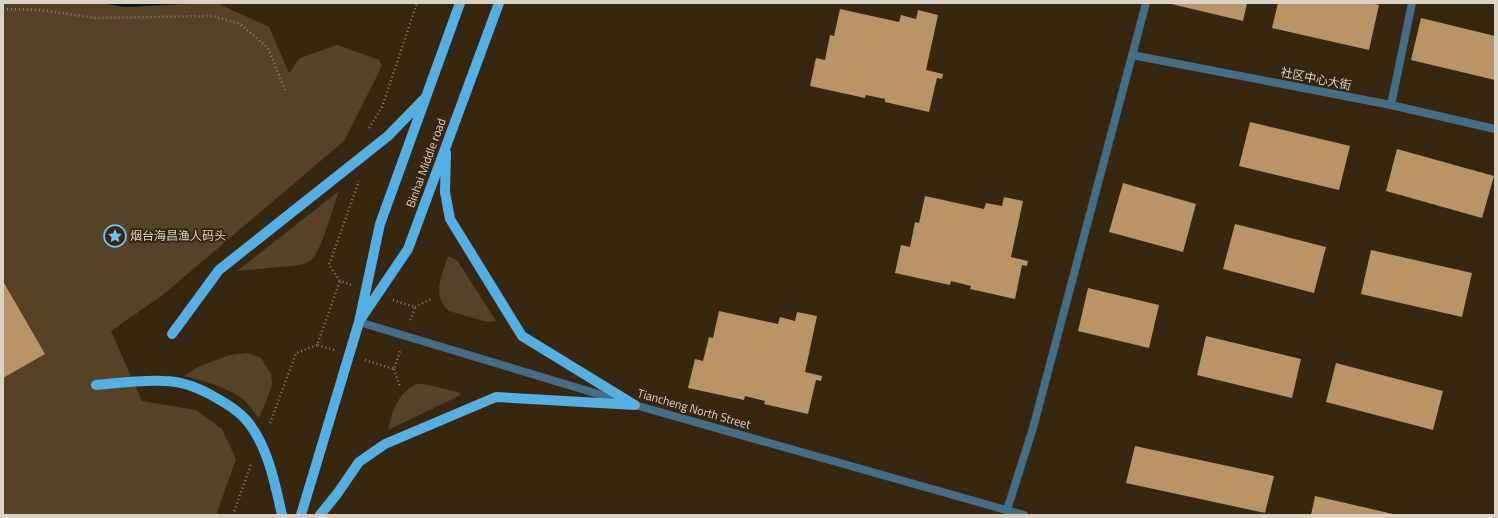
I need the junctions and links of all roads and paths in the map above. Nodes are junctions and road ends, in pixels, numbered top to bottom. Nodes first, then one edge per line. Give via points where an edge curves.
1 (460, 3) edge
2 (499, 3) edge
3 (1146, 3) edge
4 (1412, 3) edge
5 (3, 9) edge
6 (1132, 55) junction
7 (285, 90) dead end
8 (427, 96) junction
9 (1390, 105) junction
10 (1495, 129) edge
11 (446, 146) junction
12 (329, 265) dead end
13 (340, 281) dead end
14 (433, 298) dead end
15 (415, 307) dead end
16 (359, 322) junction
17 (172, 334) dead end
18 (394, 369) dead end
19 (96, 385) dead end
20 (400, 387) dead end
21 (635, 405) junction
22 (1007, 510) junction
23 (282, 515) edge
24 (301, 515) edge
25 (320, 515) edge
26 (1024, 515) edge

1 - 8 main road, Binhai Middle road
2 - 11 main road, Binhai Middle road
3 - 6 street
4 - 9 street
5 - 7 path via 40,10 95,18 212,16 240,24 268,48
6 - 9 street, 社区中心大街
6 - 22 street via 1033,428
8 - 16 main road, Binhai Middle road via 380,224
8 - 17 main road via 388,136 218,270
9 - 10 street, 社区中心大街
11 - 16 main road, Binhai Middle road via 408,249
11 - 21 main road via 445,192 450,219 522,336
12 - 13 path
14 - 15 path
16 - 21 street, Tiancheng North Street
16 - 24 main road, Binhai Middle road
18 - 20 path
19 - 23 main road via 176,382 197,387 229,405 247,421 262,445
21 - 22 street, Tiancheng North Street
21 - 25 main road via 496,397 385,444 359,462
22 - 26 street, Tiancheng North Street

